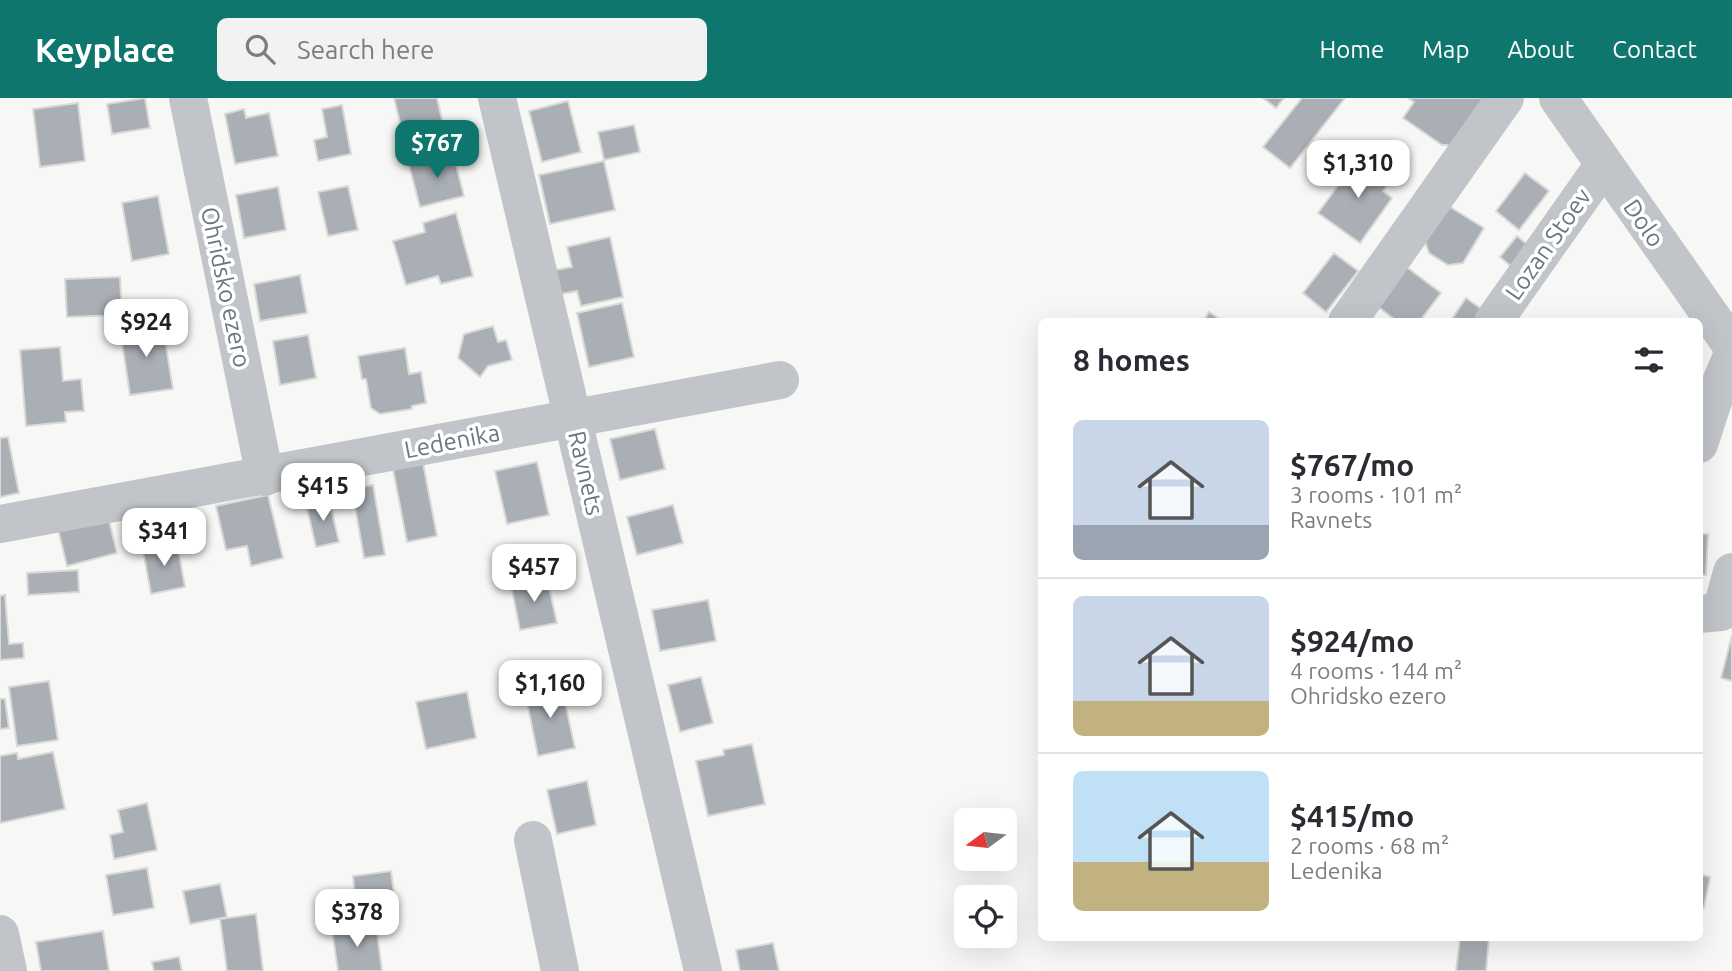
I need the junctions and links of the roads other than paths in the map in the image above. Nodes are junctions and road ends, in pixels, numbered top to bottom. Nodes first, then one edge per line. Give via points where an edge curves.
1 (188, 98) edge
2 (497, 98) edge
3 (1505, 98) edge
4 (1558, 98) edge
5 (1603, 166) junction
6 (1350, 318) edge
7 (1496, 318) edge
8 (1732, 346) edge
9 (1732, 356) edge
10 (780, 380) dead end
11 (573, 418) junction
12 (1703, 432) edge
13 (265, 477) junction
14 (0, 524) edge
15 (1732, 572) edge
16 (1703, 614) edge
17 (533, 840) dead end
18 (0, 934) edge
19 (8, 971) edge
20 (560, 971) edge
21 (703, 971) edge

1 - 13 street, Ohridsko ezero
2 - 11 street, Ravnets
3 - 6 street
4 - 5 street, Dolo
5 - 7 street, Lozan Stoev
5 - 8 street, Dolo
9 - 12 street
10 - 11 street, Ledenika
11 - 13 street, Ledenika
11 - 21 street, Ravnets
13 - 14 street, Ledenika
15 - 16 street via 1721,612
17 - 20 street
18 - 19 street

